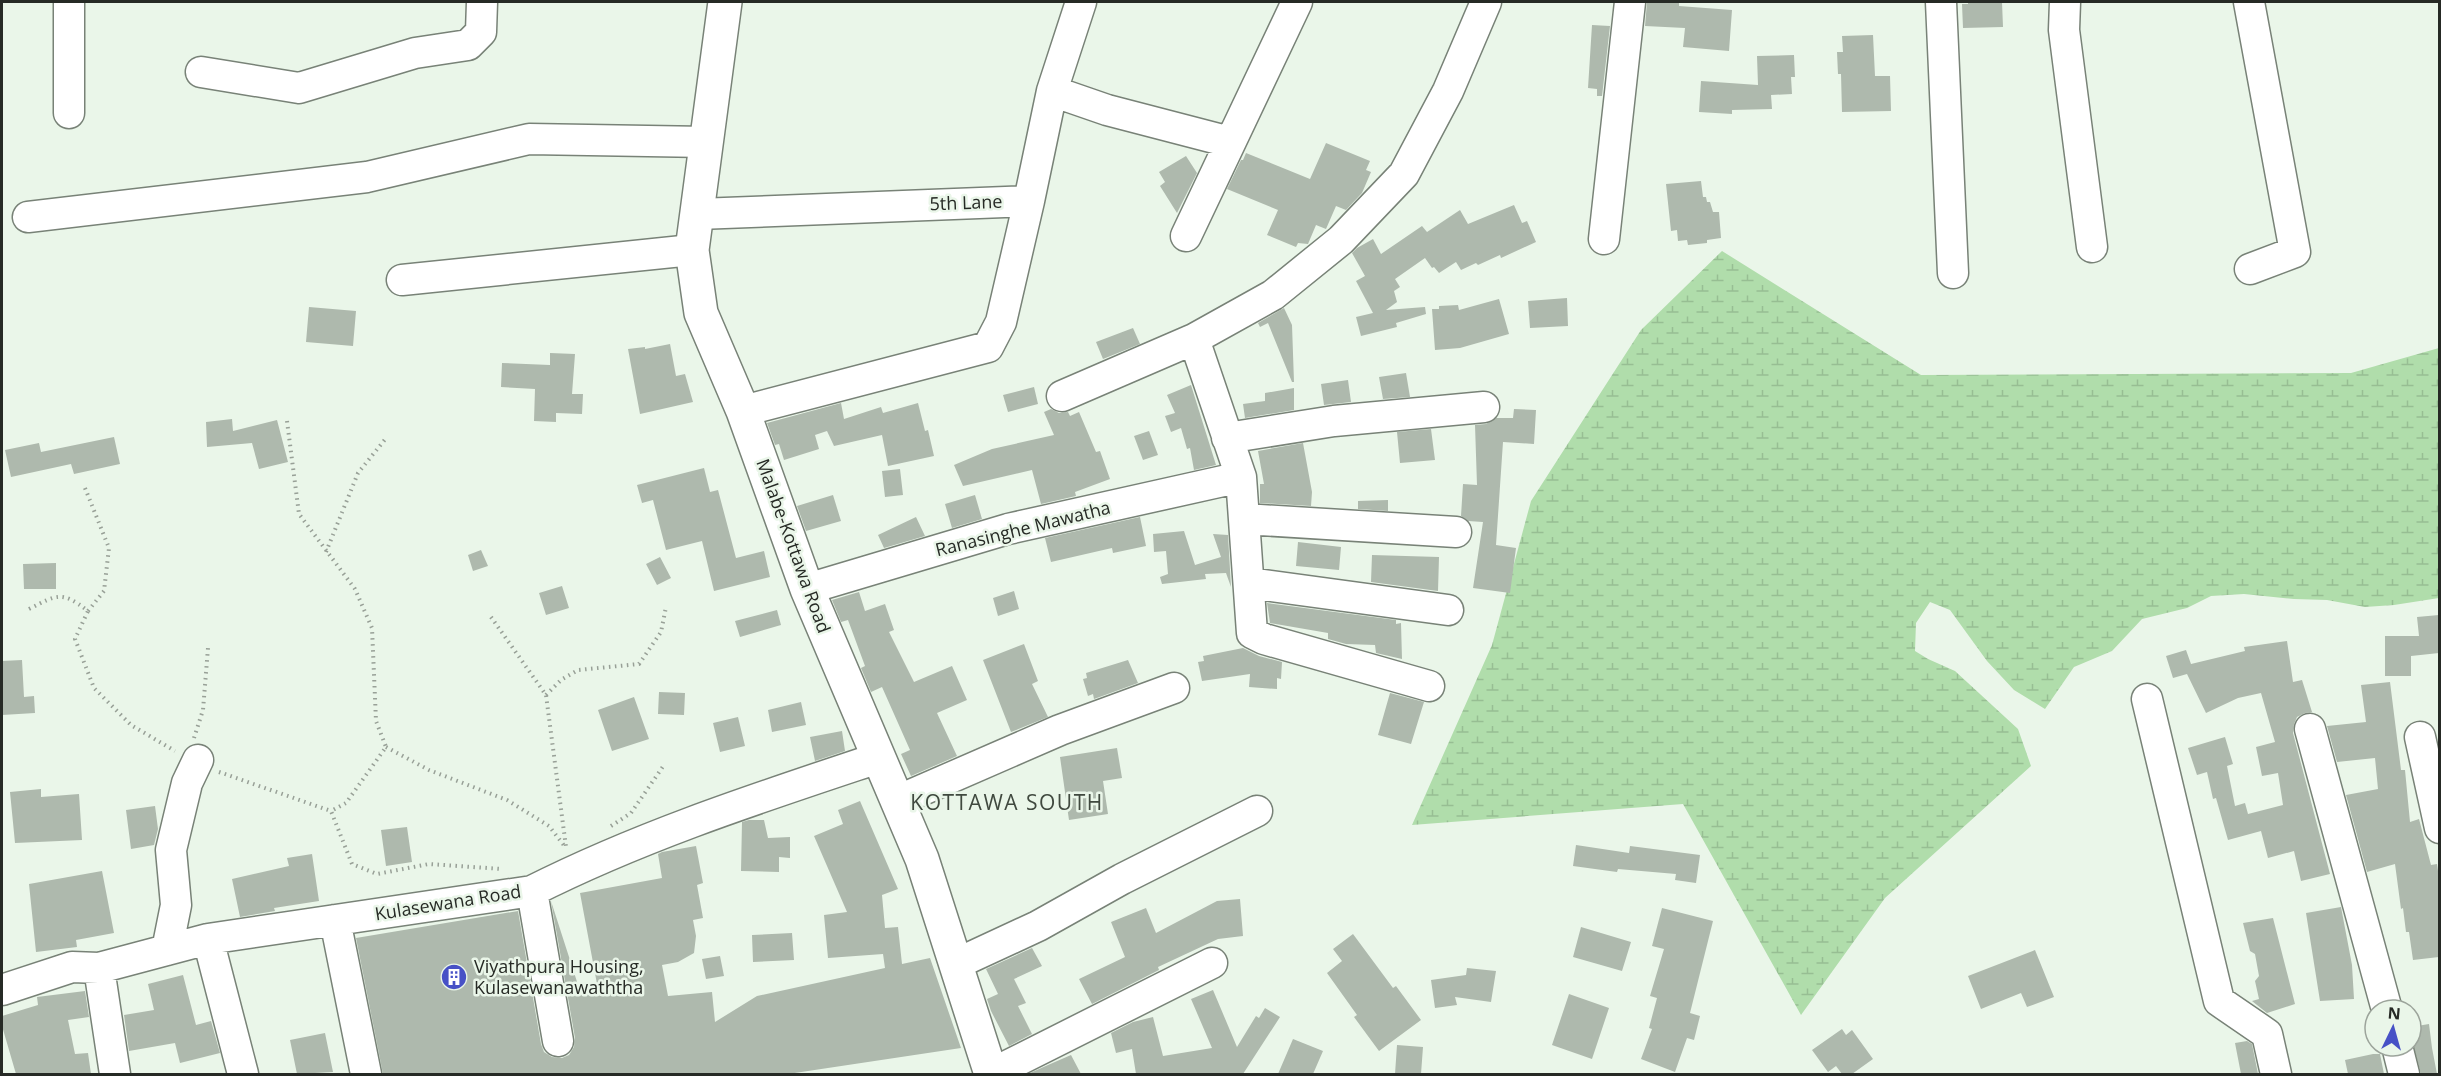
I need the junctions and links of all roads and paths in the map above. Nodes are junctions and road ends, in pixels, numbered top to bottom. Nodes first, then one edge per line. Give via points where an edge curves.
1 (69, 2) edge
2 (482, 2) edge
3 (725, 2) edge
4 (1081, 2) edge
5 (1296, 2) edge
6 (1486, 2) edge
7 (1630, 2) edge
8 (1941, 2) edge
9 (2065, 2) edge
10 (2249, 2) edge
11 (201, 72) dead end
12 (1052, 91) junction
13 (69, 113) dead end
14 (707, 142) junction
15 (1230, 142) junction
16 (1029, 201) junction
17 (698, 214) junction
18 (28, 217) dead end
19 (1186, 236) dead end
20 (1604, 239) dead end
21 (2092, 247) dead end
22 (692, 250) junction
23 (2250, 269) dead end
24 (1953, 273) dead end
25 (402, 280) dead end
26 (1194, 339) junction
27 (1062, 396) dead end
28 (1484, 407) dead end
29 (743, 411) junction
30 (287, 421) dead end
31 (387, 437) dead end
32 (1227, 438) junction
33 (1241, 477) junction
34 (85, 488) dead end
35 (1244, 519) junction
36 (1456, 532) dead end
37 (326, 553) junction
38 (1249, 583) junction
39 (807, 589) junction
40 (666, 606) dead end
41 (29, 609) dead end
42 (1448, 610) dead end
43 (88, 611) junction
44 (491, 617) dead end
45 (208, 648) dead end
46 (1429, 686) dead end
47 (1174, 688) dead end
48 (546, 694) junction
49 (2146, 699) dead end
50 (2310, 729) dead end
51 (2420, 737) dead end
52 (386, 747) junction
53 (878, 758) junction
54 (193, 760) junction
55 (663, 765) dead end
56 (897, 801) junction
57 (331, 811) junction
58 (1257, 812) dead end
59 (2439, 828) edge
60 (605, 830) dead end
61 (566, 856) junction
62 (508, 870) dead end
63 (532, 891) junction
64 (335, 920) junction
65 (208, 939) junction
66 (167, 950) junction
67 (1212, 963) dead end
68 (956, 964) junction
69 (99, 968) junction
70 (2, 990) edge
71 (2384, 998) edge
72 (558, 1041) dead end
73 (2400, 1058) edge
74 (115, 1074) edge
75 (243, 1074) edge
76 (366, 1074) edge
77 (991, 1074) edge
78 (2276, 1074) edge
79 (2404, 1074) edge

1 - 13 street
2 - 11 street via 481,32 468,45 415,53 299,88
3 - 14 main road, Malabe-Kottawa Road
4 - 12 street, 5th Lane
5 - 15 street
6 - 26 street via 1448,91 1404,174 1341,240 1273,295
7 - 20 street
8 - 24 street
9 - 21 street via 2064,30
10 - 23 street via 2295,252
12 - 15 street via 1107,110
12 - 16 street, 5th Lane
14 - 17 main road, Malabe-Kottawa Road
14 - 18 street via 529,139 367,177
15 - 19 street
16 - 17 street, 5th Lane
16 - 29 street via 1001,322 988,347
17 - 22 main road, Malabe-Kottawa Road
22 - 25 street
22 - 29 main road, Malabe-Kottawa Road via 702,313
26 - 27 street
26 - 32 street
28 - 32 street via 1334,421
29 - 39 main road, Malabe-Kottawa Road
30 - 37 path via 299,514
31 - 37 path via 358,472
32 - 33 street
33 - 35 street
33 - 39 street, Ranasinghe Mawatha via 1008,529
34 - 43 path via 109,548 104,591
35 - 36 street
35 - 38 street
37 - 52 path via 355,589 372,628 376,721
38 - 42 street
38 - 46 street via 1252,633
39 - 53 main road, Malabe-Kottawa Road
40 - 48 path via 661,632 639,664 578,670
41 - 43 path via 54,596 71,598
43 - 54 path via 75,639 94,688 131,725
44 - 48 path
45 - 54 path via 203,710
47 - 56 street via 1059,730
48 - 61 path
49 - 78 street via 2219,1001 2267,1034
50 - 71 street
51 - 59 street
52 - 57 path via 346,803
52 - 61 path via 429,770 507,800 549,826
53 - 56 main road, Malabe-Kottawa Road
53 - 61 street, Kulasewana Road via 696,820
54 - 57 path via 222,774
54 - 66 street via 171,850 176,905
55 - 60 path via 631,813
56 - 68 main road, Malabe-Kottawa Road via 922,859
57 - 62 path via 352,864 377,874 429,864
58 - 68 street via 1122,879 1038,927
61 - 63 street, Kulasewana Road
63 - 64 street, Kulasewana Road
63 - 72 street
64 - 65 street, Kulasewana Road
64 - 76 street
65 - 66 street, Kulasewana Road
65 - 75 street
66 - 69 street, Kulasewana Road
67 - 77 street
68 - 77 main road, Malabe-Kottawa Road
69 - 70 street, Kulasewana Road via 72,967
69 - 74 street
73 - 79 street

